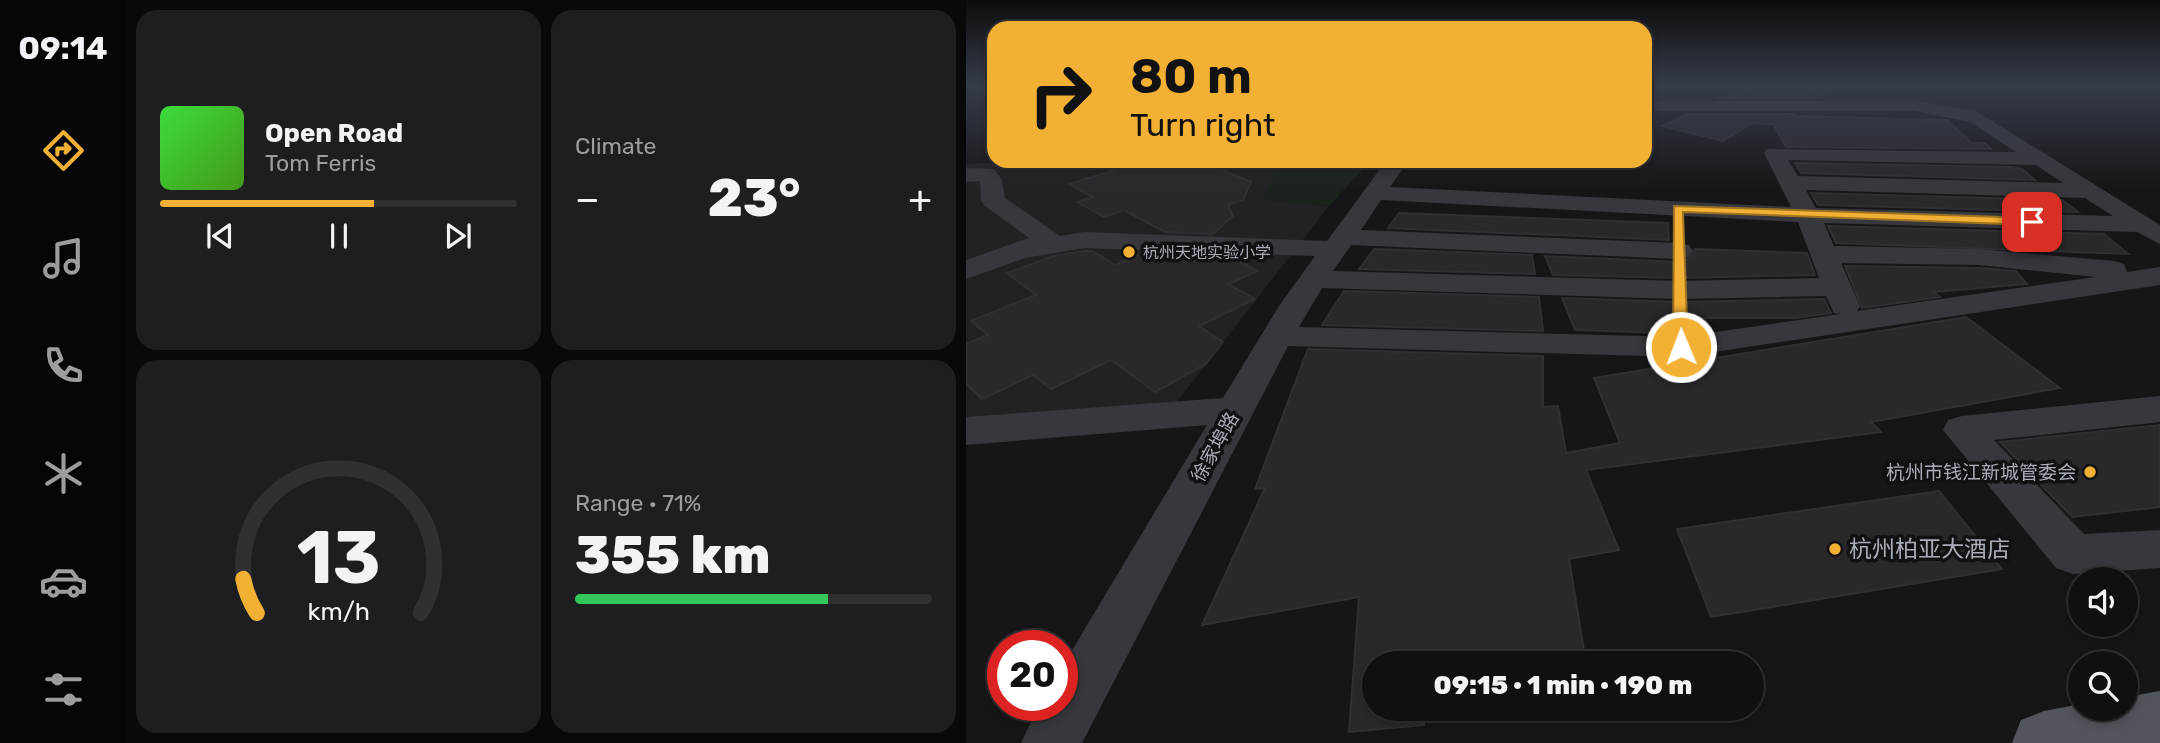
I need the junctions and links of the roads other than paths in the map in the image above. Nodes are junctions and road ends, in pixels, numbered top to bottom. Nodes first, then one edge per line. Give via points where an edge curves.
1 (1867, 120) edge
2 (1980, 120) edge
3 (1965, 136) dead end
4 (2007, 137) junction
5 (1900, 156) junction
6 (2039, 159) junction
7 (1392, 168) edge
8 (966, 175) edge
9 (1792, 183) junction
10 (1924, 187) junction
11 (2091, 191) junction
12 (1374, 193) junction
13 (1536, 201) junction
14 (1678, 208) junction
15 (1808, 215) junction
16 (1950, 220) junction
17 (2151, 230) edge
18 (1520, 245) junction
19 (1018, 251) junction
20 (1679, 251) junction
21 (1824, 254) junction
22 (1330, 255) junction
23 (1979, 257) junction
24 (966, 270) edge
25 (2160, 275) edge
26 (1837, 287) junction
27 (1494, 314) junction
28 (1680, 318) junction
29 (1851, 322) junction
30 (1277, 336) junction
31 (2160, 408) edge
32 (1235, 410) junction
33 (966, 431) edge
34 (2160, 549) edge
35 (2160, 723) edge
36 (1050, 743) edge
37 (2044, 743) edge

1 - 5 street
2 - 4 street
3 - 4 street
4 - 6 street
5 - 6 street
5 - 9 street via 1774,153
5 - 10 street
6 - 11 street
7 - 12 street, 徐家埠路
8 - 19 street via 986,174 993,201 1049,240
9 - 10 street
9 - 15 street
10 - 11 street
10 - 16 street
11 - 17 street
12 - 13 street
12 - 22 street, 徐家埠路
13 - 14 street
13 - 18 street
14 - 15 street
14 - 20 street
15 - 16 street
15 - 21 street
16 - 17 street
16 - 23 street
18 - 20 street
18 - 22 street
18 - 27 street
19 - 22 street via 1084,240
19 - 24 street
20 - 28 street
21 - 23 street
21 - 26 street
22 - 27 street
22 - 30 street, 徐家埠路
23 - 25 street
25 - 29 street
26 - 28 street
26 - 29 street
27 - 28 street
27 - 28 street
27 - 30 street
28 - 29 street
30 - 32 street, 徐家埠路
31 - 34 street via 1962,430 2073,554
32 - 33 street
32 - 36 street, 徐家埠路
35 - 37 main road

